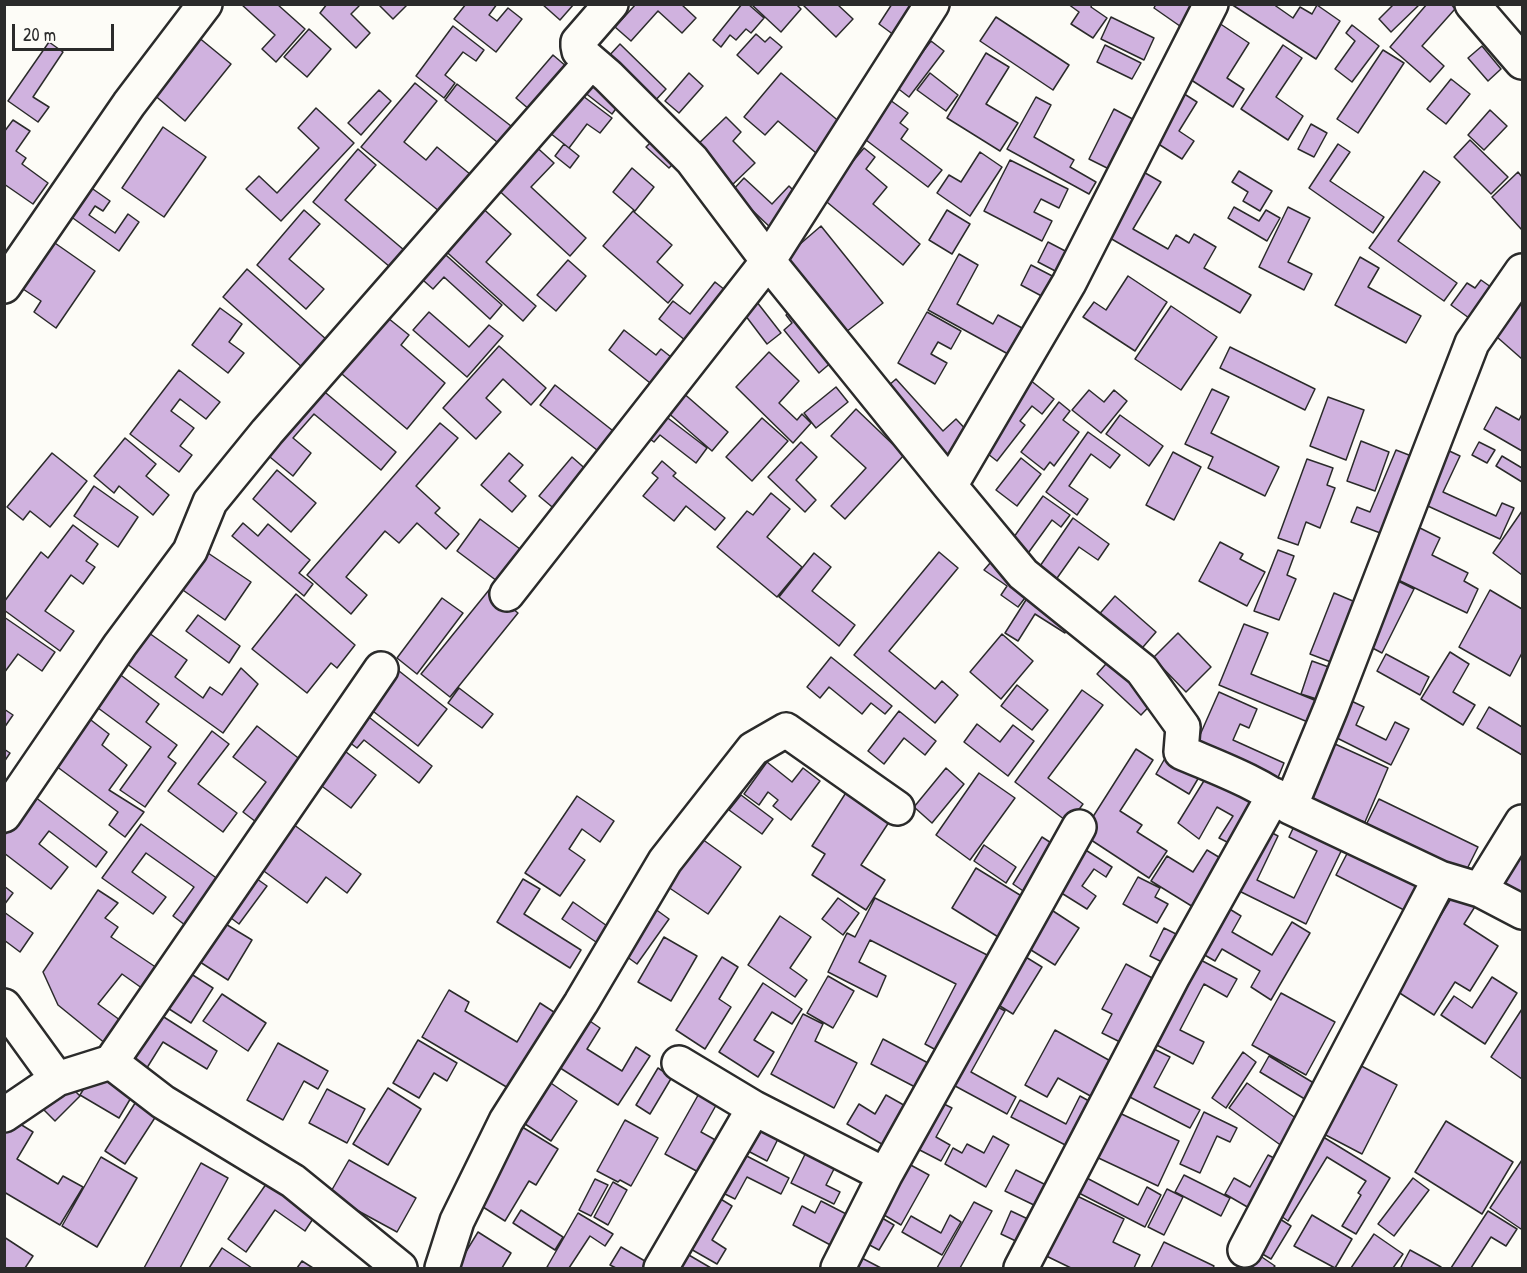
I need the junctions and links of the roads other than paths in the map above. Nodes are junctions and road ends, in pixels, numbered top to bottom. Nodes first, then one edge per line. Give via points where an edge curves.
1 (205, 4) edge
2 (611, 4) edge
3 (932, 4) edge
4 (1211, 4) edge
5 (1472, 4) edge
6 (591, 62) junction
7 (1522, 62) edge
8 (768, 261) junction
9 (1522, 271) edge
10 (4, 286) edge
11 (950, 486) junction
12 (507, 594) dead end
13 (381, 669) dead end
14 (1282, 801) junction
15 (897, 808) dead end
16 (4, 815) edge
17 (1522, 822) edge
18 (1079, 827) dead end
19 (1440, 878) junction
20 (1480, 890) junction
21 (1522, 912) edge
22 (4, 1006) edge
23 (111, 1062) junction
24 (679, 1063) dead end
25 (57, 1079) junction
26 (754, 1108) junction
27 (4, 1115) edge
28 (885, 1175) junction
29 (1245, 1250) dead end
30 (400, 1269) edge
31 (442, 1269) edge
32 (660, 1269) edge
33 (838, 1269) edge
34 (1021, 1269) edge

1 - 10 street via 129,104
2 - 6 street via 579,42 579,51
3 - 8 street
4 - 11 street via 1069,283
5 - 7 street
6 - 8 street via 692,160
6 - 16 street via 210,502 190,551 120,645
8 - 11 street
8 - 12 street
9 - 14 street via 1472,343 1331,708
11 - 14 street via 1023,574 1142,670 1183,727 1181,752
13 - 23 street
14 - 19 street
14 - 34 street via 1168,987
15 - 31 street via 786,730 753,749 665,861 506,1121 458,1221
17 - 20 street
18 - 28 street
19 - 20 street
19 - 29 street
20 - 21 street
22 - 25 street
23 - 25 street
23 - 30 street via 163,1102 292,1181
24 - 26 street
25 - 27 street
26 - 28 street
26 - 32 street
28 - 33 street

